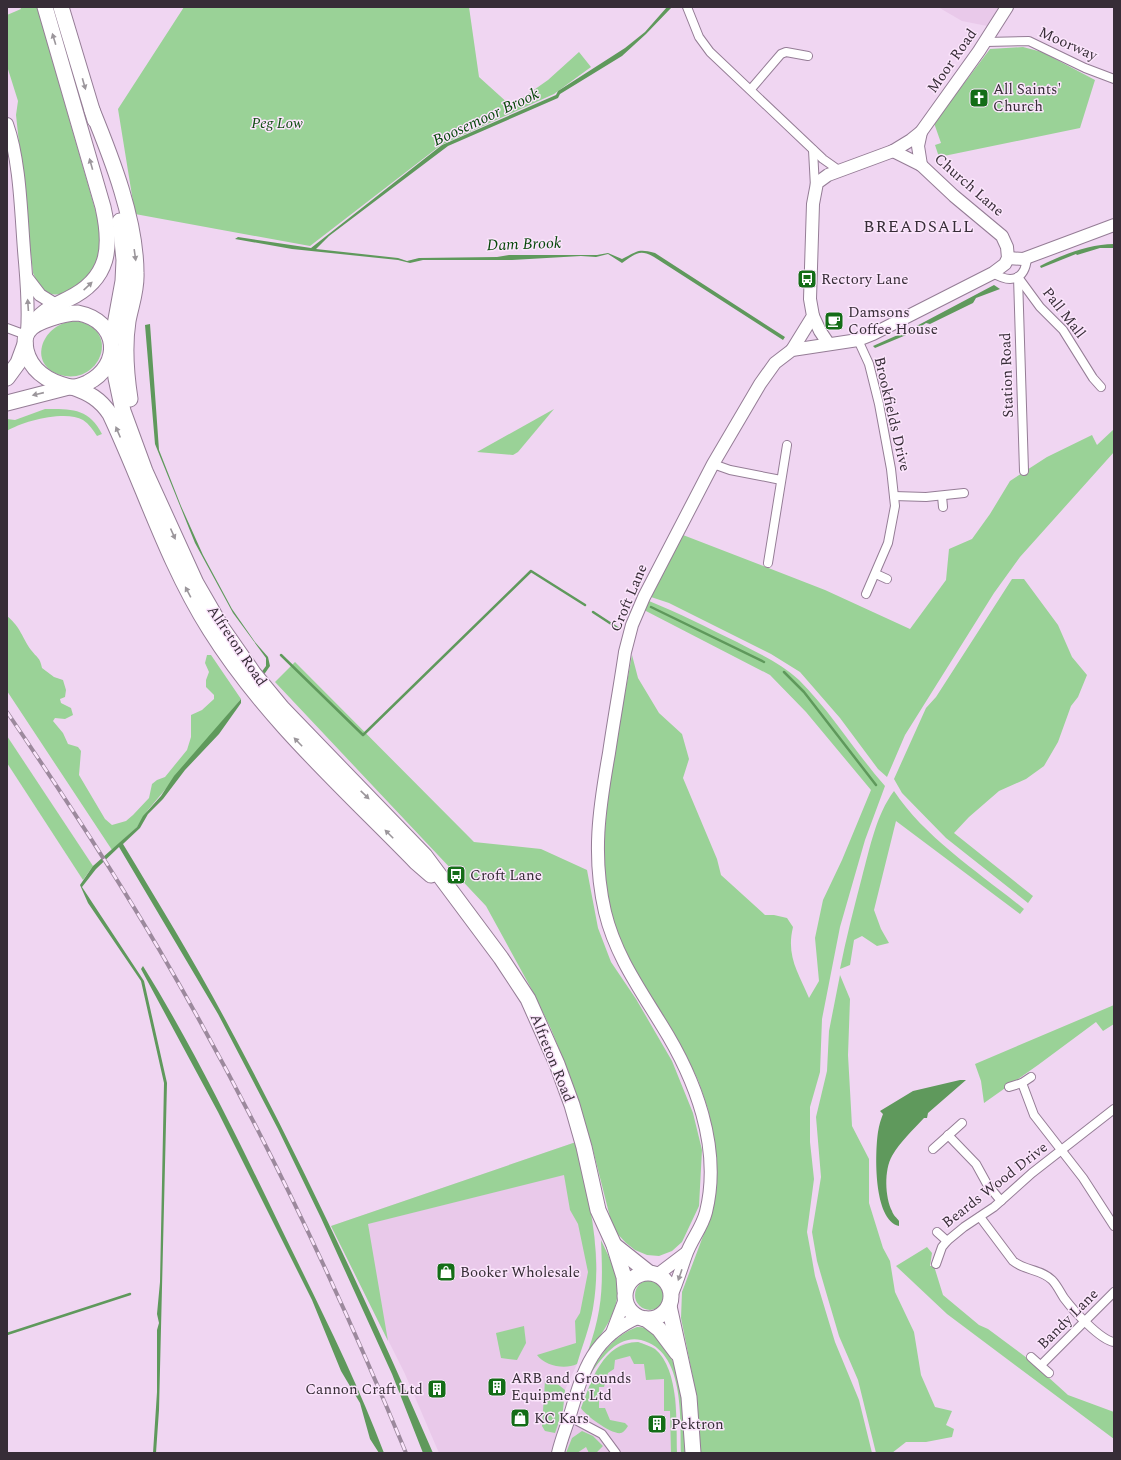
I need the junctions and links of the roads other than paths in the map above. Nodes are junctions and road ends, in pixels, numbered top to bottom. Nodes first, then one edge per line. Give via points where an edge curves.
1 (45, 7) edge
2 (61, 7) edge
3 (1007, 7) edge
4 (689, 8) edge
5 (986, 42) junction
6 (808, 56) dead end
7 (1114, 79) edge
8 (751, 89) junction
9 (92, 110) junction
10 (7, 124) edge
11 (921, 132) junction
12 (813, 150) junction
13 (893, 151) junction
14 (921, 166) junction
15 (840, 171) junction
16 (815, 190) junction
17 (1114, 225) edge
18 (1008, 258) junction
19 (1027, 258) junction
20 (993, 273) junction
21 (1018, 277) junction
22 (27, 278) junction
23 (54, 305) junction
24 (72, 314) junction
25 (813, 316) junction
26 (7, 328) edge
27 (27, 335) junction
28 (858, 340) junction
29 (823, 344) junction
30 (112, 345) junction
31 (792, 350) junction
32 (7, 378) edge
33 (71, 387) junction
34 (1101, 387) dead end
35 (7, 403) edge
36 (787, 446) dead end
37 (713, 464) junction
38 (1024, 471) dead end
39 (781, 480) junction
40 (964, 493) dead end
41 (894, 496) junction
42 (942, 496) junction
43 (159, 498) junction
44 (943, 507) dead end
45 (768, 563) dead end
46 (876, 574) junction
47 (887, 579) dead end
48 (866, 594) dead end
49 (449, 890) junction
50 (1031, 1077) dead end
51 (1022, 1083) junction
52 (1009, 1087) dead end
53 (1114, 1109) edge
54 (962, 1123) dead end
55 (948, 1135) junction
56 (933, 1149) dead end
57 (1061, 1151) junction
58 (1001, 1201) junction
59 (980, 1217) junction
60 (1114, 1226) edge
61 (937, 1232) dead end
62 (947, 1241) junction
63 (614, 1245) junction
64 (686, 1253) junction
65 (936, 1264) dead end
66 (653, 1274) junction
67 (1114, 1292) edge
68 (625, 1295) junction
69 (670, 1301) junction
70 (643, 1318) junction
71 (1085, 1321) junction
72 (612, 1332) junction
73 (1114, 1342) edge
74 (679, 1355) junction
75 (1031, 1357) dead end
76 (1041, 1365) junction
77 (1050, 1373) dead end
78 (570, 1417) junction
79 (558, 1453) edge
80 (616, 1453) edge
81 (692, 1453) edge

23 -> 1 highway via 78,294 94,279 106,256 108,231
2 -> 9 highway
3 - 5 street, Moor Road
4 - 8 street via 704,45
5 - 7 street, Moorway via 1029,41
5 - 11 street, Moor Road
6 - 8 street via 793,52 781,54
8 - 12 street
9 - 30 highway via 122,236 123,281
9 -> 43 highway via 113,162 132,235 136,276 127,335 126,376 139,435
10 - 22 street via 18,184
11 - 13 street, Moor Road
11 - 14 street, Moor Road via 918,146
12 - 15 street
12 - 16 street
13 - 14 street, Church Lane
13 - 15 street, Moor Road
14 - 18 street, Church Lane via 996,230 1007,247
15 - 16 street via 821,179
16 - 25 street via 812,204 810,299
17 - 19 street
18 - 19 street
18 - 20 street, Croft Lane via 1005,264
19 - 21 street, Station Road via 1025,271
20 - 21 street via 1008,280
20 - 28 street, Croft Lane
21 - 34 street, Pall Mall via 1063,330
21 - 38 street, Station Road
22 - 23 street via 40,295
27 -> 22 street
23 - 24 street
23 - 27 highway via 40,315
24 - 27 highway via 52,319
24 - 30 highway via 85,315 96,320 104,327
25 - 29 street
25 - 31 street
26 - 27 street
27 - 32 highway via 18,363
27 - 33 highway via 30,360 36,370 46,378
28 - 29 street, Croft Lane
28 - 41 street, Brookfields Drive via 874,383 889,456
29 - 31 street, Croft Lane
30 - 33 highway via 107,365 100,375 85,384
30 - 43 highway, Alfreton Road via 123,411 145,470
31 - 37 street, Croft Lane via 774,363
33 -> 35 highway
49 -> 33 highway, Alfreton Road via 416,862 376,822 253,692 210,630 180,577 110,414 96,398
36 - 39 street
37 - 39 street
37 - 64 street, Croft Lane via 632,625 625,652 597,831 600,888 614,941 629,973 678,1051 694,1085 704,1121 710,1168 709,1195 702,1224
39 - 45 street
40 - 42 street
41 - 42 street
41 - 46 street, Brookfields Drive via 890,533
42 - 44 street
43 -> 49 highway, Alfreton Road via 196,583 222,628 254,674 303,731 412,842
46 - 47 street
46 - 48 street, Brookfields Drive
49 - 63 highway, Alfreton Road via 508,967 533,1010 572,1105 598,1210
50 - 51 street
51 - 52 street
51 - 57 street via 1034,1115
53 - 57 street, Beards Wood Drive
54 - 55 street
55 - 56 street
55 - 58 street via 976,1164 987,1184
57 - 58 street, Beards Wood Drive
57 - 60 street
58 - 59 street, Beards Wood Drive
59 - 62 street, Beards Wood Drive
59 - 71 street via 1013,1261 1020,1267 1039,1272 1051,1279
61 - 62 street, Beards Wood Drive
62 - 65 street, Beards Wood Drive
63 - 66 highway, Alfreton Road
63 - 68 highway, Alfreton Road via 624,1277
64 - 66 street, Croft Lane
64 -> 69 street, Croft Lane
66 - 68 highway via 634,1279
66 - 69 highway via 666,1282
67 - 71 street, Bandy Lane
68 - 70 highway via 630,1309
68 - 72 street, Alfreton Road
69 - 70 highway via 657,1316
69 - 74 highway
70 - 72 street, Alfreton Road via 626,1323
70 - 74 highway via 659,1329
71 - 73 street via 1104,1339
71 - 76 street, Bandy Lane
72 - 78 street, Alfreton Road via 588,1361 578,1385
74 - 81 highway via 689,1397
75 - 76 street, Bandy Lane
76 - 77 street, Bandy Lane
78 - 79 street, Alfreton Road
78 - 80 street via 602,1434

